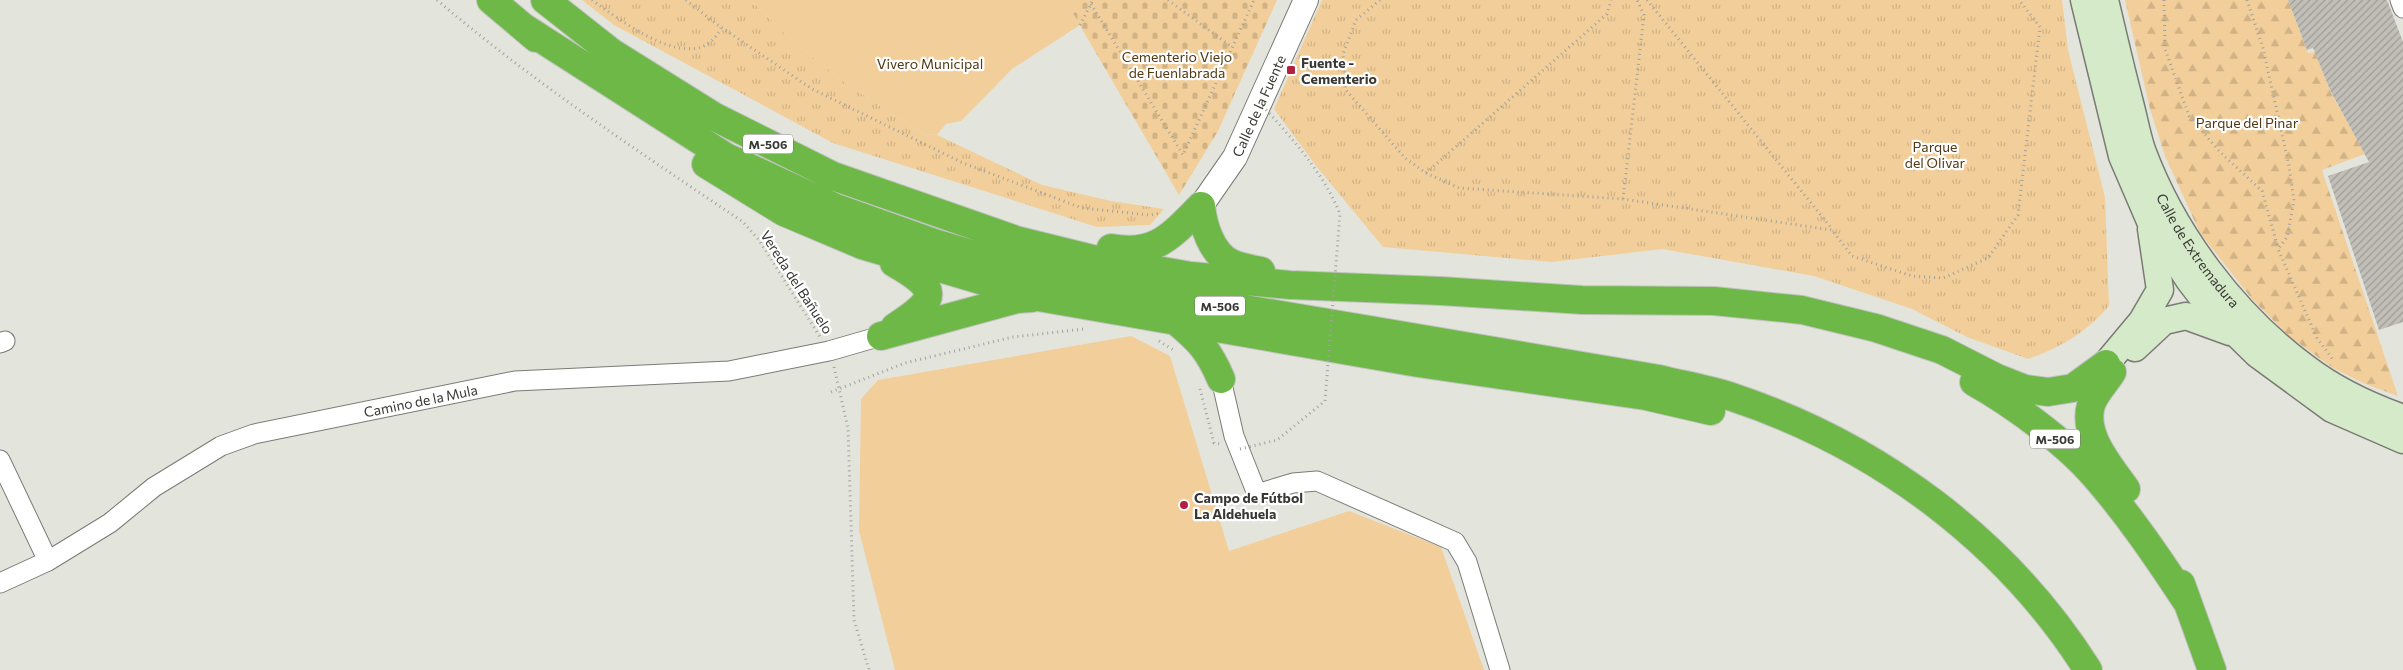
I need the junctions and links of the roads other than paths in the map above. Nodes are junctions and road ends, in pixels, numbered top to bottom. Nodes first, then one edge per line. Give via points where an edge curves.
1 (491, 0) edge
2 (545, 0) edge
3 (1306, 0) edge
4 (2084, 0) edge
5 (2105, 0) edge
6 (2400, 0) edge
7 (2403, 8) edge
8 (523, 27) junction
9 (1201, 206) junction
10 (2150, 221) junction
11 (1016, 240) junction
12 (862, 245) junction
13 (1324, 286) junction
14 (1038, 297) junction
15 (1177, 322) junction
16 (1876, 328) junction
17 (2236, 335) junction
18 (881, 336) junction
19 (1260, 336) junction
20 (2109, 368) junction
21 (1210, 379) junction
22 (2403, 418) edge
23 (2403, 440) edge
24 (0, 460) edge
25 (1942, 507) junction
26 (48, 561) junction
27 (0, 582) edge
28 (2187, 602) junction
29 (1500, 670) edge
30 (2088, 670) edge
31 (2212, 670) edge

1 - 8 highway, M-506
2 - 11 highway, M-506 via 611,52 715,117 833,176
3 - 9 street, Calle de la Fuente via 1235,157
4 - 10 main road, Calle de Extremadura via 2122,156
5 - 22 main road, Calle de Extremadura via 2142,149 2168,211 2206,267 2264,332 2306,368 2342,392
6 - 7 street
8 - 12 highway via 585,86 683,150 784,212
8 - 25 highway, M-506 via 726,156 836,208 934,243 1011,266 1097,284 1659,379 1732,397 1814,429 1886,468
9 - 11 highway via 1168,237 1139,251 1073,241
9 - 13 highway via 1204,226 1219,252 1229,262
10 - 17 main road, Calle de Extremadura via 2212,310
10 - 20 main road, Calle de Extremadura via 2160,290
11 - 13 highway, M-506 via 1093,259 1192,276
12 - 14 highway
12 - 18 highway via 918,277 927,286 924,306
13 - 16 highway, M-506 via 1582,300 1714,301 1802,310
14 - 15 highway
14 - 18 highway via 1016,299
15 - 19 highway
15 - 21 highway via 1199,340 1212,359
16 - 20 highway via 1942,350 2026,389 2048,392 2073,388
16 - 28 highway, M-506 via 1992,392 2049,435 2093,474 2138,529
17 - 20 main road, Calle de Extremadura via 2186,316 2164,322
17 - 23 main road, Calle de Extremadura via 2332,409
18 - 26 street, Camino de la Mula via 829,351 729,371 515,381 254,434 221,446 191,464 154,487 110,523
19 - 21 highway via 1239,346
19 - 25 highway via 1418,364 1646,396 1718,412 1776,430 1836,457 1890,489
20 - 28 highway via 2091,405 2090,429 2103,456 2168,548
21 - 29 street via 1234,436 1231,447 1257,494 1293,483 1317,482 1455,542 1467,562
24 - 26 street
25 - 30 highway, M-506 via 2020,581
26 - 27 street, Camino de la Mula
28 - 31 highway, M-506

